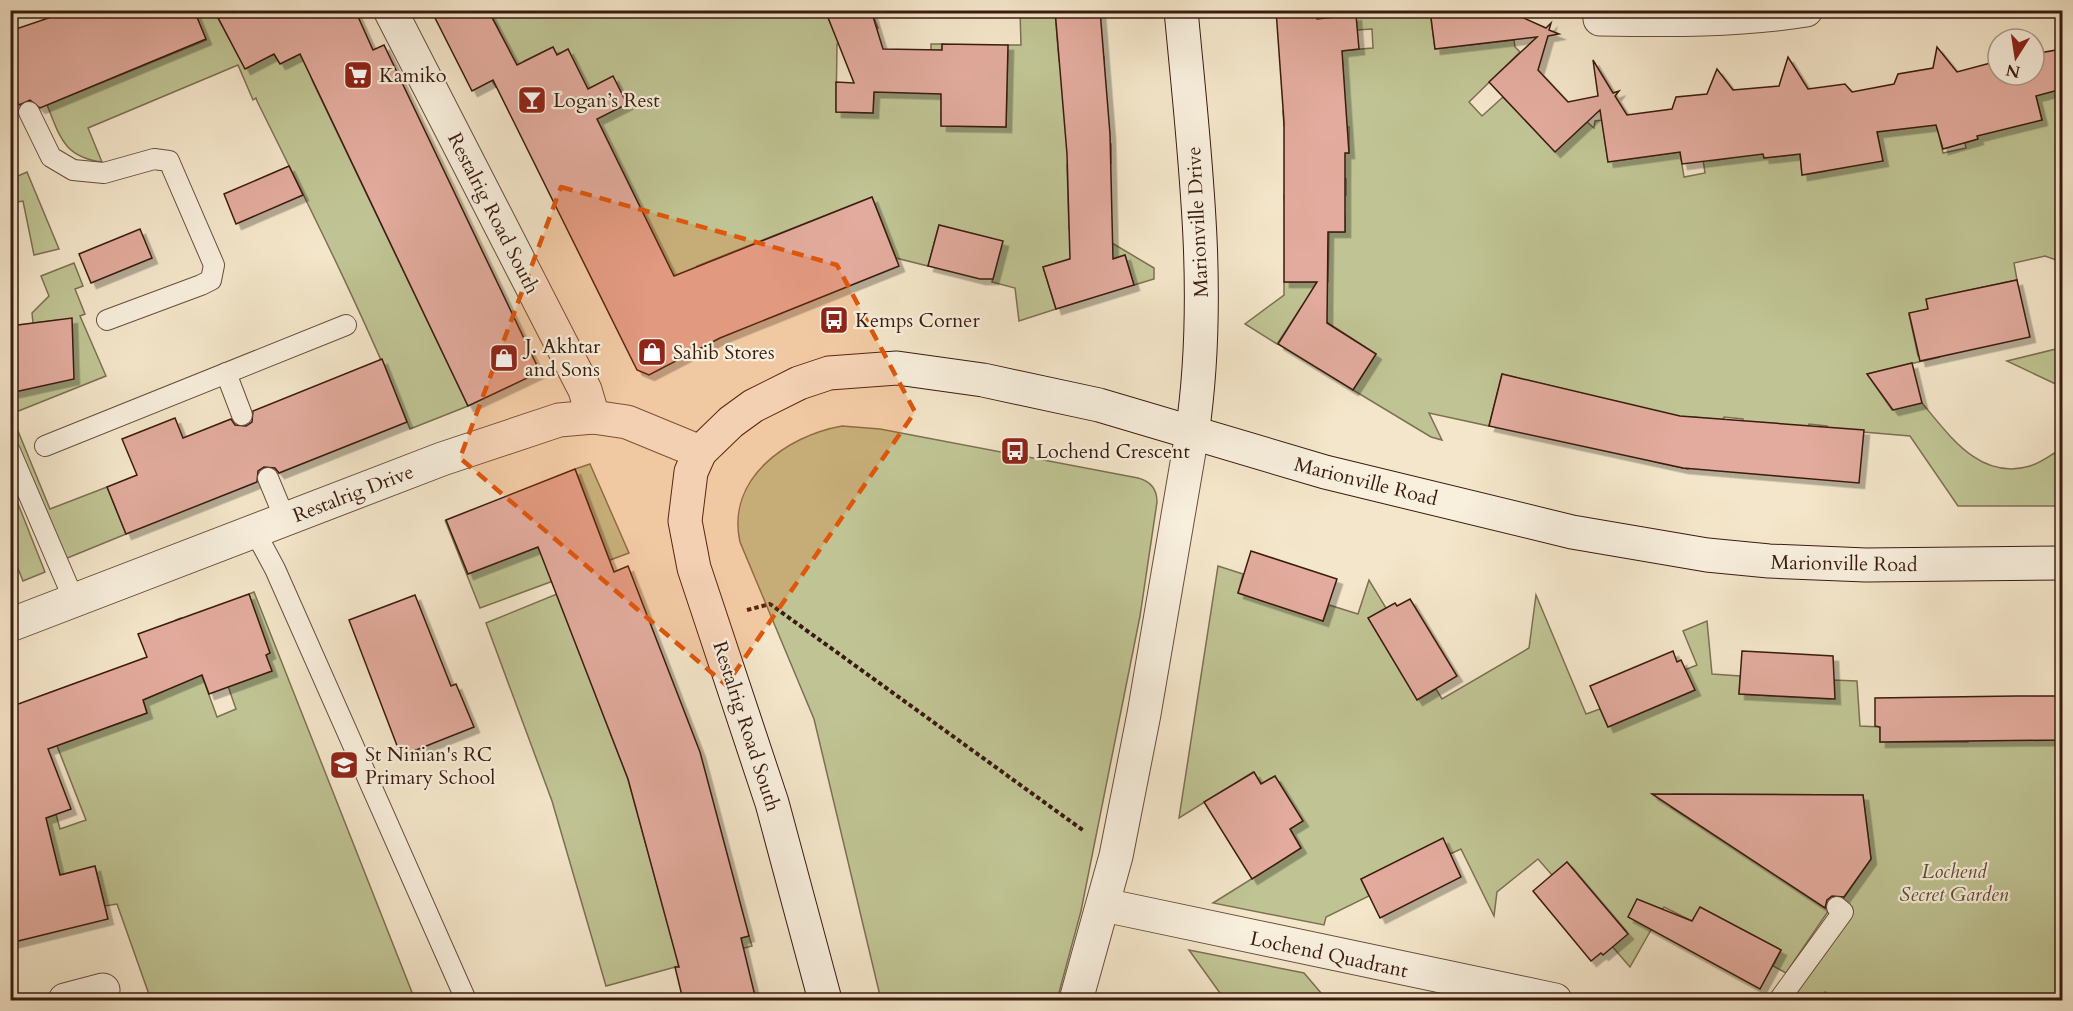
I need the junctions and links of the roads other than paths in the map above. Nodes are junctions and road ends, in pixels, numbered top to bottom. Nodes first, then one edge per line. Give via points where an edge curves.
1 (390, 10) edge
2 (1181, 10) edge
3 (1599, 10) edge
4 (1806, 10) edge
5 (29, 112) dead end
6 (107, 320) dead end
7 (345, 325) dead end
8 (226, 373) junction
9 (242, 415) dead end
10 (593, 417) junction
11 (1192, 434) junction
12 (45, 446) dead end
13 (10, 451) edge
14 (700, 452) junction
15 (268, 478) dead end
16 (285, 519) junction
17 (254, 530) junction
18 (2062, 563) edge
19 (74, 600) junction
20 (10, 625) edge
21 (1104, 905) junction
22 (1837, 907) dead end
23 (103, 990) dead end
24 (1475, 993) edge
25 (65, 1000) edge
26 (466, 1000) edge
27 (825, 1000) edge
28 (1076, 1000) edge
29 (1555, 1000) edge
30 (1779, 1000) edge

1 - 10 street, Restalrig Road South via 585,390
2 - 11 street, Marionville Drive via 1200,229 1202,335
3 - 4 street via 1600,20 1746,17
5 - 6 lane via 51,157 73,170 104,173 154,159 169,161 214,265 213,276 206,283
7 - 8 lane
8 - 9 lane
8 - 12 lane
10 - 14 street, Restalrig Drive via 627,422
10 - 16 street, Restalrig Drive via 559,420 442,459
11 - 14 street, Marionville Road via 1054,394 935,372 866,368 830,374 781,390 731,422
11 - 18 street, Marionville Road via 1325,472 1650,547 1811,564
11 - 21 street via 1144,714
13 - 19 lane
14 - 27 street, Restalrig Road South via 691,472 685,521 694,568 772,803
15 - 16 lane
16 - 17 street, Restalrig Drive
17 - 19 street, Restalrig Drive
17 - 26 lane via 275,569
19 - 20 street, Restalrig Drive
21 - 24 street, Lochend Quadrant
21 - 28 street
22 - 30 lane via 1843,912
23 - 25 street
24 - 29 street, Lochend Quadrant

